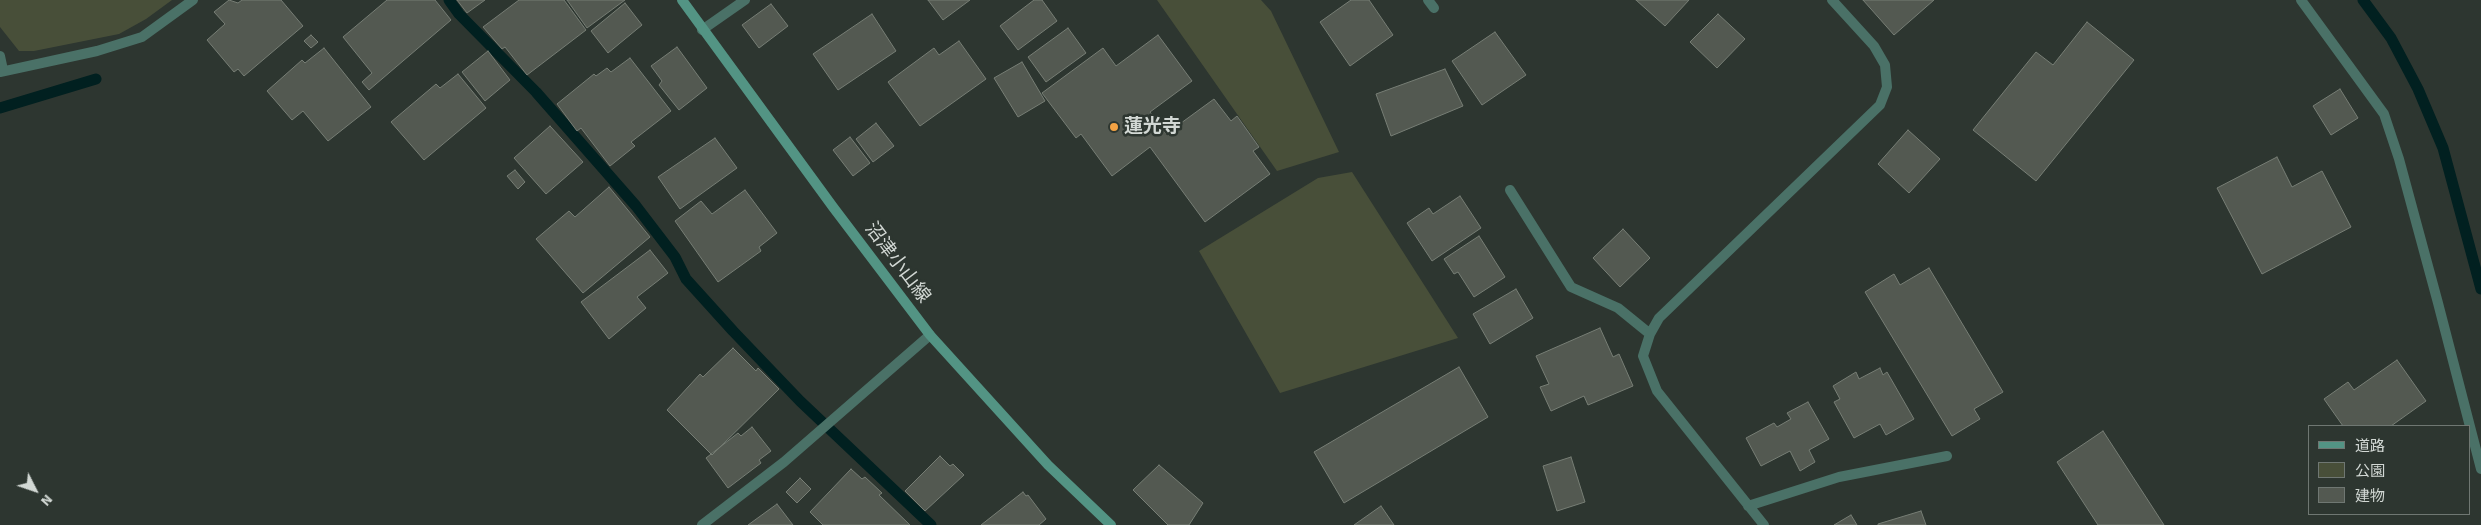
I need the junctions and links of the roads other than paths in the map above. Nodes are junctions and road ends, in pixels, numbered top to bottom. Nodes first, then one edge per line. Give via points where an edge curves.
1 (193, 0) edge
2 (682, 0) edge
3 (745, 0) edge
4 (1832, 0) edge
5 (2301, 0) edge
6 (702, 30) junction
7 (0, 56) edge
8 (1, 71) edge
9 (1510, 190) dead end
10 (1650, 334) junction
11 (930, 335) junction
12 (2470, 425) edge
13 (2471, 430) edge
14 (1947, 456) dead end
15 (2481, 469) edge
16 (1748, 506) junction
17 (702, 525) edge
18 (1111, 525) edge
19 (1764, 525) edge

1 - 8 street via 142,37 97,51
2 - 6 main road, 沼津小山線
3 - 6 street
4 - 10 street via 1874,46 1885,65 1887,87 1880,105 1659,318
5 - 12 street via 2384,114 2399,159
6 - 11 main road, 沼津小山線
7 - 8 street
9 - 10 street via 1571,287 1618,308
10 - 16 street via 1643,356 1657,390
11 - 17 street via 784,462
11 - 18 main road, 沼津小山線 via 1048,466
13 - 15 street
14 - 16 street via 1839,477
16 - 19 street

